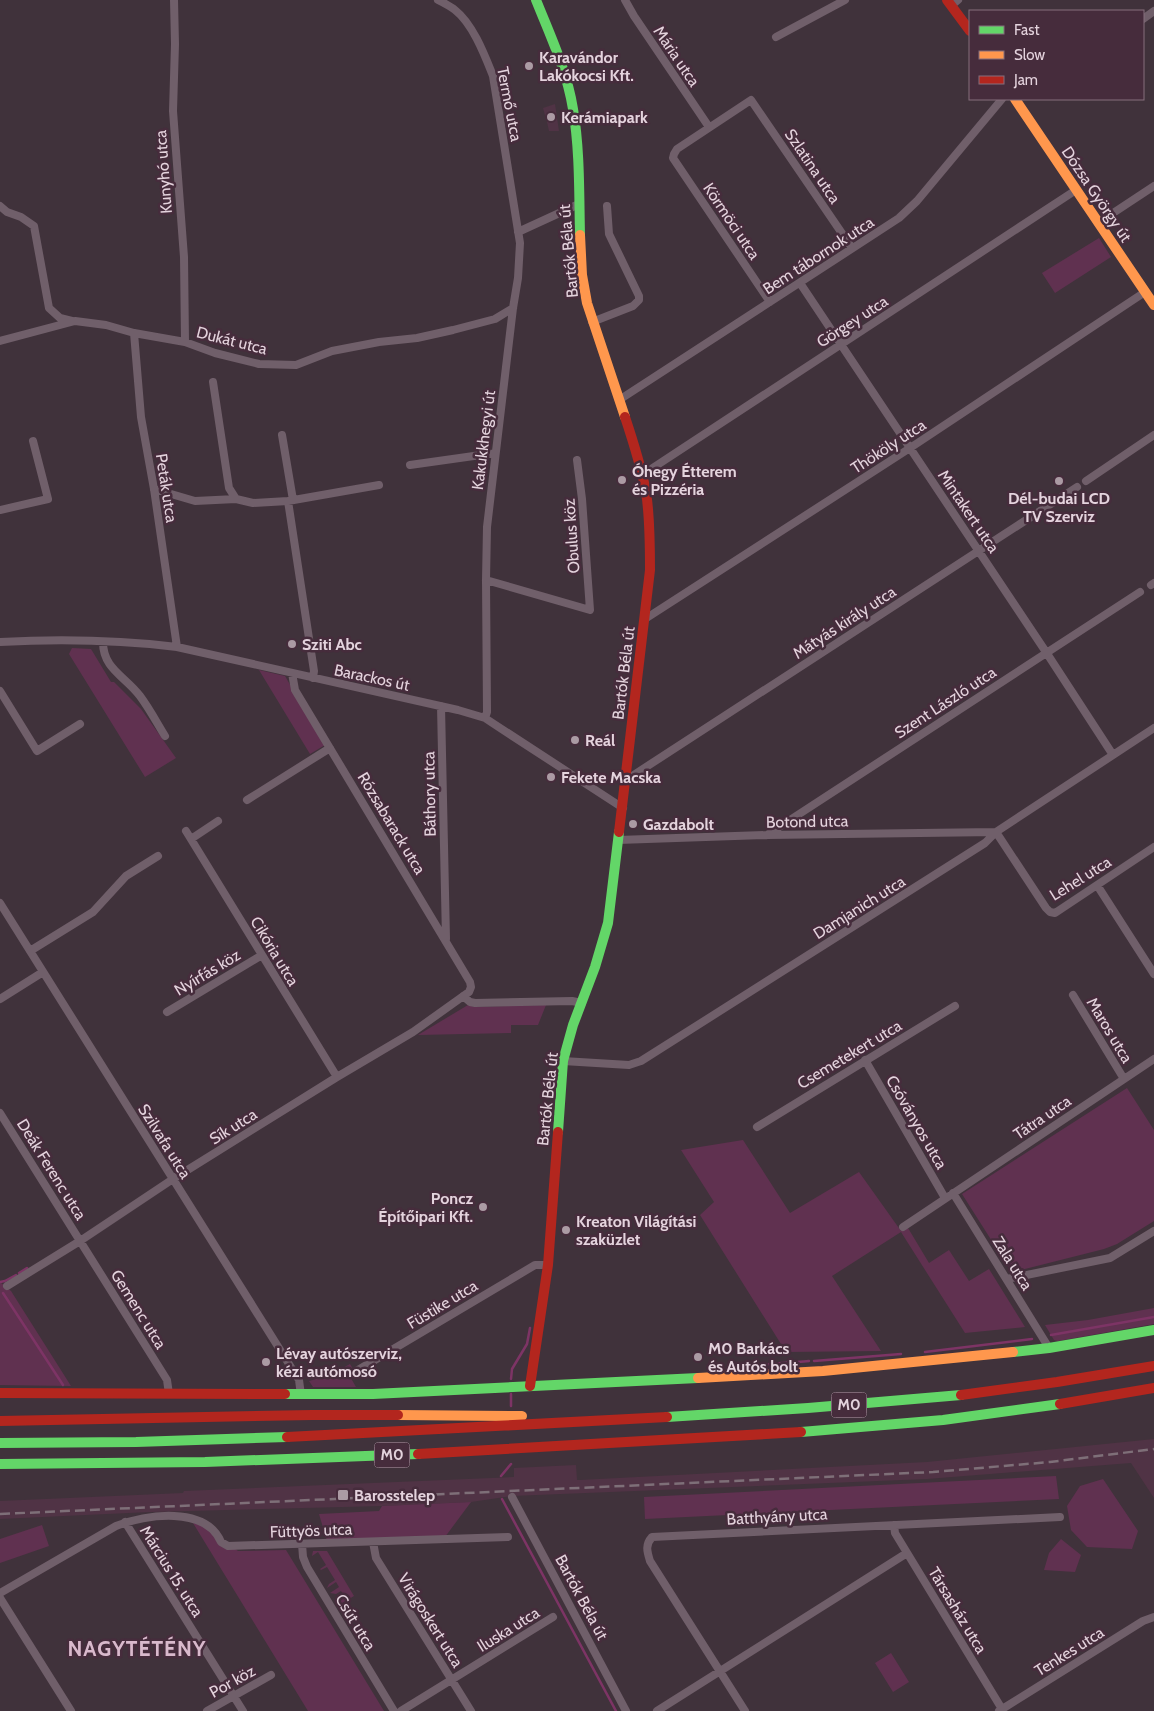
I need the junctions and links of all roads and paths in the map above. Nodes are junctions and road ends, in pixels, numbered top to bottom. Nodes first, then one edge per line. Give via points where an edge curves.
1 (174, 0) edge
2 (438, 0) edge
3 (536, 0) edge
4 (625, 0) edge
5 (845, 0) edge
6 (952, 2) edge
7 (969, 29) edge
8 (776, 37) dead end
9 (1001, 100) edge
10 (1018, 100) edge
11 (709, 127) junction
12 (1154, 186) edge
13 (1076, 190) junction
14 (579, 204) junction
15 (0, 206) edge
16 (606, 206) dead end
17 (4, 213) edge
18 (1098, 223) junction
19 (518, 232) junction
20 (852, 248) junction
21 (800, 283) junction
22 (1145, 292) junction
23 (770, 302) junction
24 (1154, 306) edge
25 (513, 308) junction
26 (75, 322) junction
27 (592, 322) junction
28 (134, 333) junction
29 (0, 341) edge
30 (185, 342) junction
31 (841, 344) junction
32 (213, 382) dead end
33 (619, 400) junction
34 (282, 435) dead end
35 (1154, 435) edge
36 (33, 441) dead end
37 (910, 448) junction
38 (495, 453) junction
39 (578, 460) dead end
40 (410, 465) dead end
41 (642, 475) junction
42 (1086, 481) dead end
43 (379, 485) dead end
44 (1077, 487) dead end
45 (154, 489) junction
46 (236, 499) junction
47 (291, 501) junction
48 (0, 510) edge
49 (978, 550) junction
50 (486, 580) junction
51 (1140, 592) dead end
52 (645, 618) junction
53 (0, 642) edge
54 (102, 642) junction
55 (177, 647) junction
56 (1046, 652) junction
57 (292, 673) junction
58 (313, 678) junction
59 (0, 691) edge
60 (441, 706) junction
61 (485, 718) junction
62 (80, 724) dead end
63 (1154, 728) edge
64 (165, 736) dead end
65 (330, 748) junction
66 (1113, 755) junction
67 (626, 780) junction
68 (247, 800) dead end
69 (623, 808) junction
70 (218, 821) dead end
71 (186, 831) dead end
72 (996, 832) junction
73 (767, 835) junction
74 (191, 838) junction
75 (618, 840) junction
76 (1154, 847) edge
77 (158, 856) dead end
78 (1097, 885) junction
79 (0, 903) edge
80 (446, 941) junction
81 (30, 951) junction
82 (262, 955) junction
83 (43, 972) junction
84 (1154, 974) edge
85 (471, 987) joint
86 (1073, 995) dead end
87 (463, 996) junction
88 (0, 999) edge
89 (582, 1003) junction
90 (955, 1006) dead end
91 (167, 1012) dead end
92 (1154, 1059) edge
93 (865, 1060) junction
94 (563, 1061) junction
95 (337, 1077) junction
96 (1124, 1079) junction
97 (0, 1113) edge
98 (757, 1127) dead end
99 (173, 1179) junction
100 (953, 1193) junction
101 (945, 1198) junction
102 (903, 1227) dead end
103 (1154, 1231) edge
104 (80, 1241) junction
105 (548, 1265) junction
106 (1007, 1279) junction
107 (7, 1286) dead end
108 (1154, 1330) edge
109 (1049, 1348) junction
110 (1154, 1366) edge
111 (353, 1373) dead end
112 (530, 1386) junction
113 (1154, 1388) edge
114 (0, 1393) edge
115 (169, 1394) junction
116 (302, 1394) junction
117 (0, 1421) edge
118 (596, 1421) junction
119 (0, 1443) edge
120 (0, 1464) edge
121 (512, 1497) dead end
122 (1060, 1517) dead end
123 (126, 1522) junction
124 (894, 1525) junction
125 (508, 1537) dead end
126 (373, 1542) junction
127 (302, 1544) junction
128 (907, 1553) junction
129 (0, 1593) edge
130 (0, 1598) edge
131 (553, 1617) dead end
132 (1154, 1617) edge
133 (720, 1672) junction
134 (271, 1675) dead end
135 (451, 1680) junction
136 (234, 1696) junction
137 (68, 1710) edge
138 (1000, 1710) edge
139 (207, 1711) edge
140 (243, 1711) edge
141 (394, 1711) edge
142 (401, 1711) edge
143 (471, 1711) edge
144 (626, 1711) edge
145 (657, 1711) edge
146 (745, 1711) edge

1 - 30 street, Kunyhó utca via 172,111 184,257
2 - 19 street, Termő utca via 454,9 466,22 493,76
3 - 14 main road, Bartók Béla út via 561,62 573,107
4 - 11 street, Mária utca
5 - 8 street
6 - 7 main road
9 - 20 street, Bem tábornok utca via 908,211
10 - 13 main road, Dózsa György út
11 - 20 street, Szlatina utca via 751,100
11 - 23 street, Körmöci utca via 681,146 674,154 675,162
12 - 18 street
13 - 18 main road, Dózsa György út
13 - 31 street, Görgey utca
14 - 19 street
14 - 27 main road, Bartók Béla út via 582,275
15 - 17 street
16 - 27 street via 609,234 639,300 633,306
17 - 26 street via 21,217 34,226 49,308 60,318
18 - 22 main road, Dózsa György út
19 - 25 street, Kakukkhegyi út via 520,263
20 - 21 street, Bem tábornok utca
21 - 23 street, Bem tábornok utca
21 - 31 street, Mintakert utca
22 - 24 main road, Dózsa György út
22 - 37 street, Thököly utca
23 - 33 street, Bem tábornok utca
25 - 30 street, Dukát utca via 495,319 417,338 332,351 296,365 259,364
25 - 38 street, Kakukkhegyi út
26 - 28 street, Dukát utca via 106,324
26 - 29 street, Dukát utca
27 - 33 main road, Bartók Béla út
28 - 30 street, Dukát utca
28 - 45 street, Peták utca via 141,417
31 - 37 street, Mintakert utca
31 - 41 street, Görgey utca
32 - 46 street via 229,488
33 - 41 main road, Bartók Béla út
34 - 47 street
35 - 42 street
36 - 48 street via 48,499
37 - 49 street, Mintakert utca
37 - 52 street, Thököly utca
38 - 40 street
38 - 50 street, Kakukkhegyi út via 487,527
39 - 50 street, Obulus köz via 590,610
41 - 52 main road, Bartók Béla út via 650,537
43 - 47 street
44 - 49 street, Mátyás király utca
45 - 46 street via 195,501
45 - 55 street, Peták utca
46 - 47 street via 253,503
47 - 58 street
49 - 56 street, Mintakert utca
49 - 67 street, Mátyás király utca
50 - 61 street, Kakukkhegyi út
51 - 56 street, Szent László utca
52 - 67 main road, Bartók Béla út
53 - 54 street, Barackos út
54 - 55 street, Barackos út
54 - 64 street via 106,661 138,694
55 - 57 street, Barackos út
56 - 66 street, Mintakert utca
56 - 73 street, Szent László utca
57 - 58 street, Barackos út
57 - 65 street, Rózsabarack utca via 295,690
58 - 60 street, Barackos út
59 - 62 street via 37,751
60 - 61 street, Barackos út
60 - 80 street, Báthory utca
61 - 69 street, Barackos út
63 - 66 street, Damjanich utca
65 - 68 street
65 - 80 street, Rózsabarack utca
66 - 72 street, Damjanich utca
67 - 69 main road, Bartók Béla út
69 - 75 main road, Bartók Béla út
70 - 74 street
71 - 74 street, Cikória utca
72 - 73 street, Botond utca
72 - 78 street, Lehel utca via 1050,912
72 - 94 street, Damjanich utca via 985,843 641,1062 629,1065
73 - 75 street, Botond utca
74 - 82 street, Cikória utca
75 - 89 main road, Bartók Béla út via 608,923
76 - 78 street, Lehel utca
77 - 81 street via 126,876 93,912
78 - 84 street
79 - 81 street, Szilvafa utca
80 - 85 street, Rózsabarack utca
81 - 83 street, Szilvafa utca
82 - 91 street, Nyírfás köz
82 - 95 street, Cikória utca
83 - 88 street
83 - 99 street, Szilvafa utca
85 - 87 street, Sík utca
86 - 96 street, Maros utca
87 - 89 street via 475,1004
87 - 95 street, Sík utca via 413,1032
89 - 94 main road, Bartók Béla út
90 - 93 street, Csemetekert utca
92 - 96 street, Tátra utca
93 - 98 street, Csemetekert utca
93 - 101 street, Csóványos utca
94 - 105 main road, Bartók Béla út
95 - 99 street, Sík utca
96 - 100 street, Tátra utca
97 - 104 street, Deák Ferenc utca
99 - 104 street, Sík utca
99 - 116 street, Szilvafa utca via 299,1380
100 - 101 street, Tátra utca
100 - 106 street, Zala utca
101 - 102 street
103 - 106 street via 1110,1258
104 - 107 street, Sík utca
104 - 115 street, Gemenc utca via 166,1380
105 - 111 street, Füstike utca via 535,1265
105 - 112 main road, Bartók Béla út
106 - 109 street, Zala utca
108 - 109 main road
109 - 112 main road via 823,1371
110 - 118 main road, M0 via 896,1401
112 - 116 main road via 407,1393
113 - 120 main road, M0 via 1000,1413 784,1434 326,1459
114 - 115 main road
115 - 116 main road
117 - 118 main road via 390,1414
118 - 119 main road, M0 via 204,1441
121 - 144 street, Bartók Béla út
122 - 124 street, Batthyány utca
123 - 127 street, Füttyös utca via 187,1517 206,1524 228,1546
123 - 129 street, Füttyös utca
123 - 136 street, Március 15. utca
124 - 128 street, Társasház utca
124 - 133 street, Batthyány utca via 652,1537 646,1550 650,1561
125 - 126 street, Füttyös utca
126 - 127 street, Füttyös utca
126 - 135 street, Virágoskert utca via 376,1558
127 - 141 street, Csút utca via 307,1567
128 - 133 street
128 - 138 street, Társasház utca
130 - 137 street
131 - 135 street, Iluska utca
132 - 138 street, Tenkes utca
133 - 145 street
133 - 146 street
134 - 136 street, Por köz
135 - 142 street, Iluska utca
135 - 143 street, Virágoskert utca
136 - 139 street, Por köz
136 - 140 street, Március 15. utca

